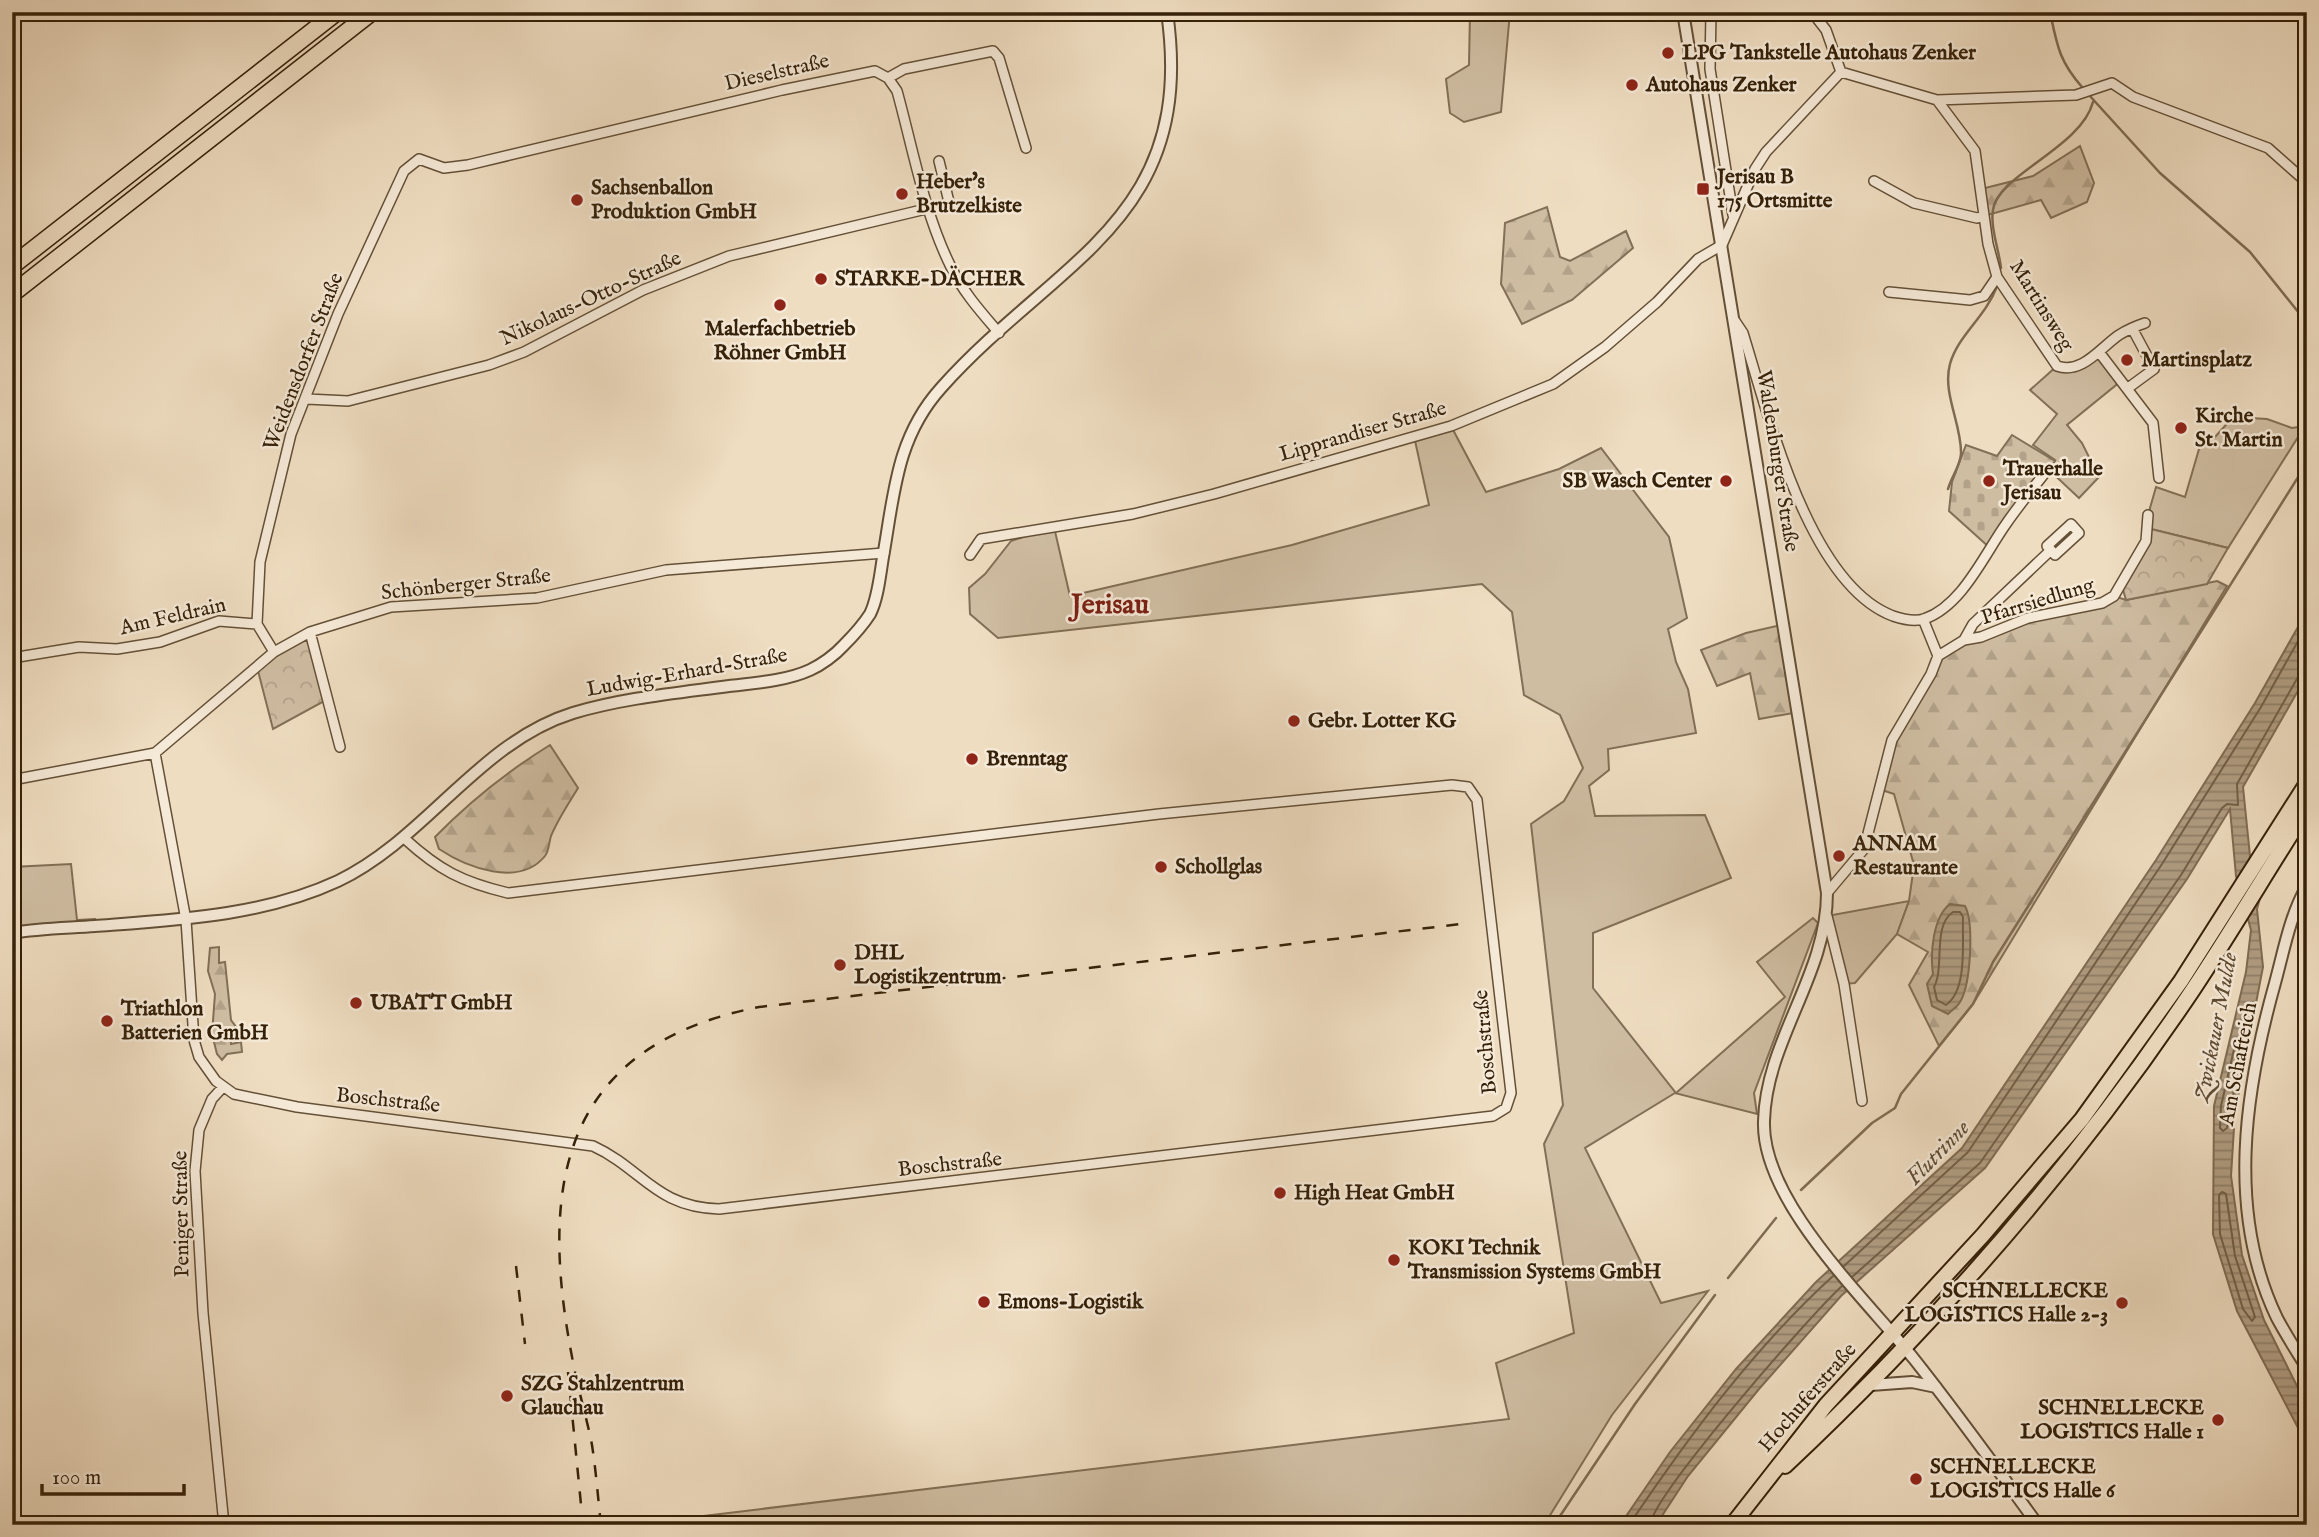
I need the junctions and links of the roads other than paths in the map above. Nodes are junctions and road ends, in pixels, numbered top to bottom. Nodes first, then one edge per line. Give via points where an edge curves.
1 (337, 12) edge
2 (372, 12) edge
3 (1167, 12) edge
4 (1683, 12) edge
5 (1711, 12) edge
6 (1812, 12) edge
7 (1841, 72) junction
8 (888, 78) junction
9 (1937, 100) junction
10 (1026, 148) dead end
11 (939, 160) dead end
12 (404, 171) joint
13 (2303, 179) dead end
14 (1874, 181) dead end
15 (930, 209) junction
16 (1733, 216) junction
17 (1984, 216) junction
18 (1722, 245) junction
19 (12, 266) edge
20 (1997, 277) junction
21 (1889, 292) dead end
22 (12, 294) edge
23 (1735, 321) junction
24 (2145, 323) dead end
25 (2132, 328) junction
26 (999, 332) junction
27 (2099, 352) junction
28 (2127, 388) junction
29 (307, 399) junction
30 (2048, 469) dead end
31 (2159, 478) dead end
32 (2148, 514) dead end
33 (2051, 550) dead end
34 (884, 552) junction
35 (970, 555) dead end
36 (1923, 619) junction
37 (257, 624) junction
38 (310, 632) junction
39 (1964, 640) junction
40 (274, 652) junction
41 (1938, 656) junction
42 (12, 658) edge
43 (340, 747) dead end
44 (155, 753) junction
45 (12, 780) edge
46 (2307, 783) edge
47 (2307, 809) edge
48 (405, 839) junction
49 (2307, 887) edge
50 (1827, 893) junction
51 (1827, 916) junction
52 (187, 920) junction
53 (12, 933) edge
54 (223, 1087) junction
55 (1862, 1101) dead end
56 (1893, 1334) junction
57 (1905, 1349) junction
58 (2307, 1368) edge
59 (1871, 1385) junction
60 (1936, 1387) junction
61 (1757, 1492) junction
62 (224, 1525) edge
63 (1732, 1525) edge
64 (2038, 1525) edge

1 - 19 highway
2 - 22 highway
3 - 26 street, Ludwig-Erhard-Straße via 1172,70 1167,116 1162,143 1135,196 1101,240
4 - 18 street, Waldenburger Straße
5 - 16 street via 1710,69
6 - 7 street via 1826,30
7 - 9 street
7 - 16 street via 1766,152
8 - 10 street via 904,69 993,51
8 - 12 street, Dieselstraße via 875,71 861,72 468,165 444,168 419,159
8 - 15 street via 897,91
9 - 13 street via 2076,95 2112,83 2133,97 2268,148
9 - 17 street, Martinsweg via 1975,151
11 - 15 street via 949,202
12 - 29 street, Weidensdorfer Straße via 338,314
14 - 17 street via 1914,203
15 - 26 street via 951,267 971,300
15 - 29 street, Nikolaus-Otto-Straße via 729,256 643,290 489,365 348,401
16 - 18 street
17 - 20 street, Martinsweg
18 - 23 street, Waldenburger Straße
18 - 35 street, Lipprandiser Straße via 1698,259 1605,347 1553,384 1520,400 1451,426 1214,494 1133,514 981,539
20 - 21 street via 1984,296 1970,300
20 - 27 street, Martinsweg via 2057,366 2078,367
23 - 36 street via 1810,527 1833,564 1860,598 1881,611 1903,620
23 - 50 street, Waldenburger Straße
24 - 25 street
25 - 27 street
25 - 28 street via 2154,369
26 - 34 street, Ludwig-Erhard-Straße via 939,389 915,424 897,466
27 - 28 street
28 - 31 street via 2153,423
29 - 37 street, Weidensdorfer Straße via 290,434 264,536
30 - 36 street via 1962,589
32 - 39 street, Pfarrsiedlung via 2146,541 2114,596
33 - 39 street, Pfarrsiedlung via 1973,624
34 - 38 street, Schönberger Straße via 666,570 537,598 391,607
34 - 48 street, Ludwig-Erhard-Straße via 871,612 841,649 809,670 572,713 532,731 489,762
36 - 41 street
37 - 40 street
37 - 42 street, Am Feldrain via 219,621 160,642 117,649 79,647
38 - 40 street, Schönberger Straße
38 - 43 street
39 - 41 street, Pfarrsiedlung
40 - 44 street, Schönberger Straße
41 - 50 street via 1892,740 1864,849
44 - 45 street, Schönberger Straße
44 - 52 street
46 - 56 main road, Hochuferstraße via 2158,1015 2082,1119
47 - 57 main road, Hochuferstraße via 2194,988 2042,1193
48 - 52 street, Ludwig-Erhard-Straße via 338,881 288,900
48 - 54 street, Boschstraße via 433,864 467,884 508,893 1159,814 1452,785 1468,788 1477,800 1511,1093 1506,1108 1493,1116 719,1209 681,1204 664,1196 593,1146 334,1113 234,1094
49 - 58 street, Am Schafteich via 2297,904 2267,1011 2244,1141 2245,1183 2260,1271 2276,1316
50 - 51 street, Waldenburger Straße
51 - 55 street, Waldenburger Straße via 1844,984
51 - 56 street, Waldenburger Straße via 1820,948 1774,1058 1763,1124 1779,1185 1802,1222
52 - 53 street, Ludwig-Erhard-Straße
52 - 54 street via 194,1040 205,1067
54 - 62 street, Peniger Straße via 212,1099 200,1130 195,1171 203,1313
56 - 57 street, Waldenburger Straße
56 - 61 main road, Hochuferstraße via 1826,1405
57 - 59 main road, Hochuferstraße
57 - 60 street, Waldenburger Straße
59 - 60 street via 1912,1382
59 - 61 main road, Hochuferstraße
60 - 64 street, Waldenburger Straße
61 - 63 main road, Hochuferstraße

